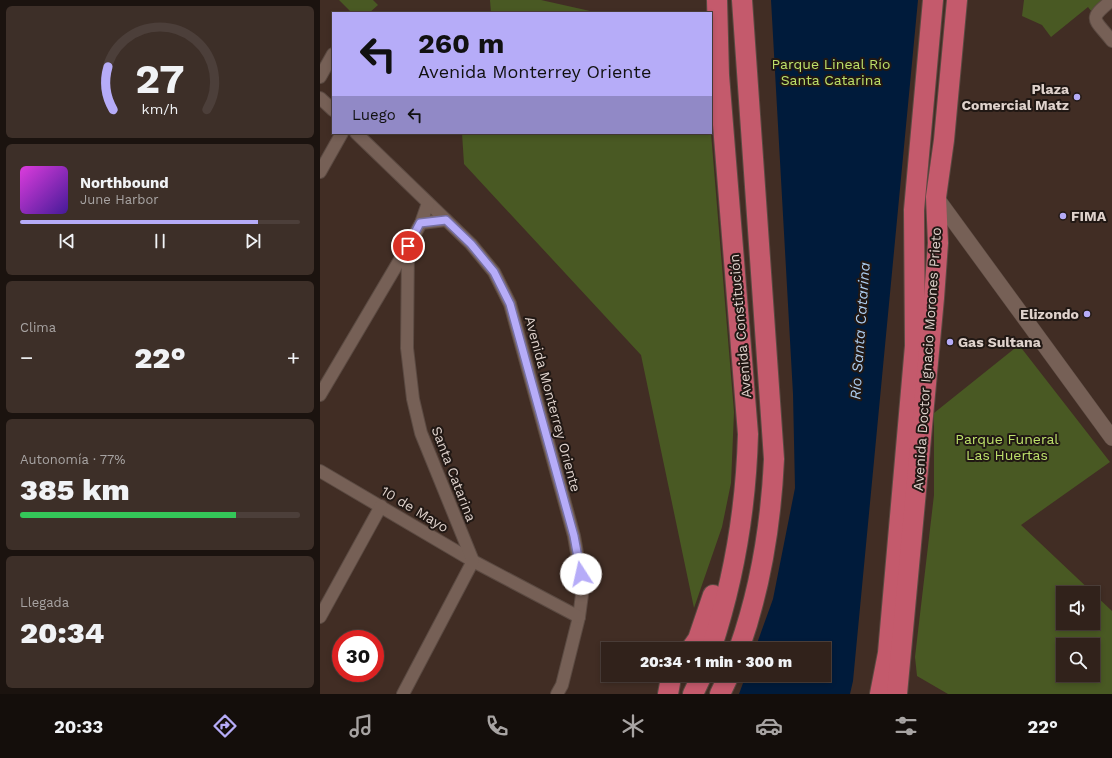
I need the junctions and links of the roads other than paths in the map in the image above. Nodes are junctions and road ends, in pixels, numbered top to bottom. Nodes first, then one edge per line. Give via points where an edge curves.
1 (717, 0) edge
2 (742, 0) edge
3 (933, 0) edge
4 (957, 0) edge
5 (1112, 0) edge
6 (1112, 41) edge
7 (332, 56) edge
8 (320, 76) edge
9 (320, 98) edge
10 (332, 109) edge
11 (341, 134) edge
12 (357, 134) edge
13 (320, 172) edge
14 (936, 197) junction
15 (428, 203) junction
16 (446, 220) junction
17 (420, 223) junction
18 (408, 246) junction
19 (320, 395) edge
20 (1112, 438) edge
21 (320, 471) edge
22 (382, 506) junction
23 (739, 535) junction
24 (473, 561) junction
25 (320, 617) edge
26 (579, 617) junction
27 (696, 642) edge
28 (713, 642) edge
29 (741, 642) edge
30 (670, 682) edge
31 (699, 682) edge
32 (726, 682) edge
33 (403, 694) edge
34 (557, 694) edge
35 (668, 694) edge
36 (693, 694) edge
37 (720, 694) edge
38 (880, 694) edge
39 (897, 694) edge

1 - 23 highway, Avenida Constitución via 719,76 748,434 746,485
2 - 29 highway, Avenida Constitución via 774,459 766,547
3 - 38 highway, Avenida Doctor Ignacio Morones Prieto via 914,210 915,346 888,653
4 - 14 highway, Avenida Doctor Ignacio Morones Prieto
5 - 6 street via 1095,16
7 - 8 street
9 - 10 street
11 - 13 street
12 - 15 street, Avenida Monterrey Oriente
14 - 20 street
14 - 39 highway, Avenida Doctor Ignacio Morones Prieto via 938,243 934,298
15 - 16 street, Avenida Monterrey Oriente
15 - 17 street
16 - 17 street
16 - 26 street, Avenida Monterrey Oriente via 471,244 494,272 510,304 574,536 583,586
17 - 18 street
18 - 19 street
18 - 24 street, Santa Catarina via 407,348 413,399 421,433
21 - 22 street, 10 de Mayo
22 - 24 street, 10 de Mayo
22 - 25 street
23 - 27 highway via 719,576
23 - 28 highway, Avenida Constitución
24 - 26 street, 10 de Mayo
24 - 33 street
26 - 34 street, Avenida Monterrey Oriente via 562,685
30 - 35 highway
31 - 36 highway
32 - 37 highway

